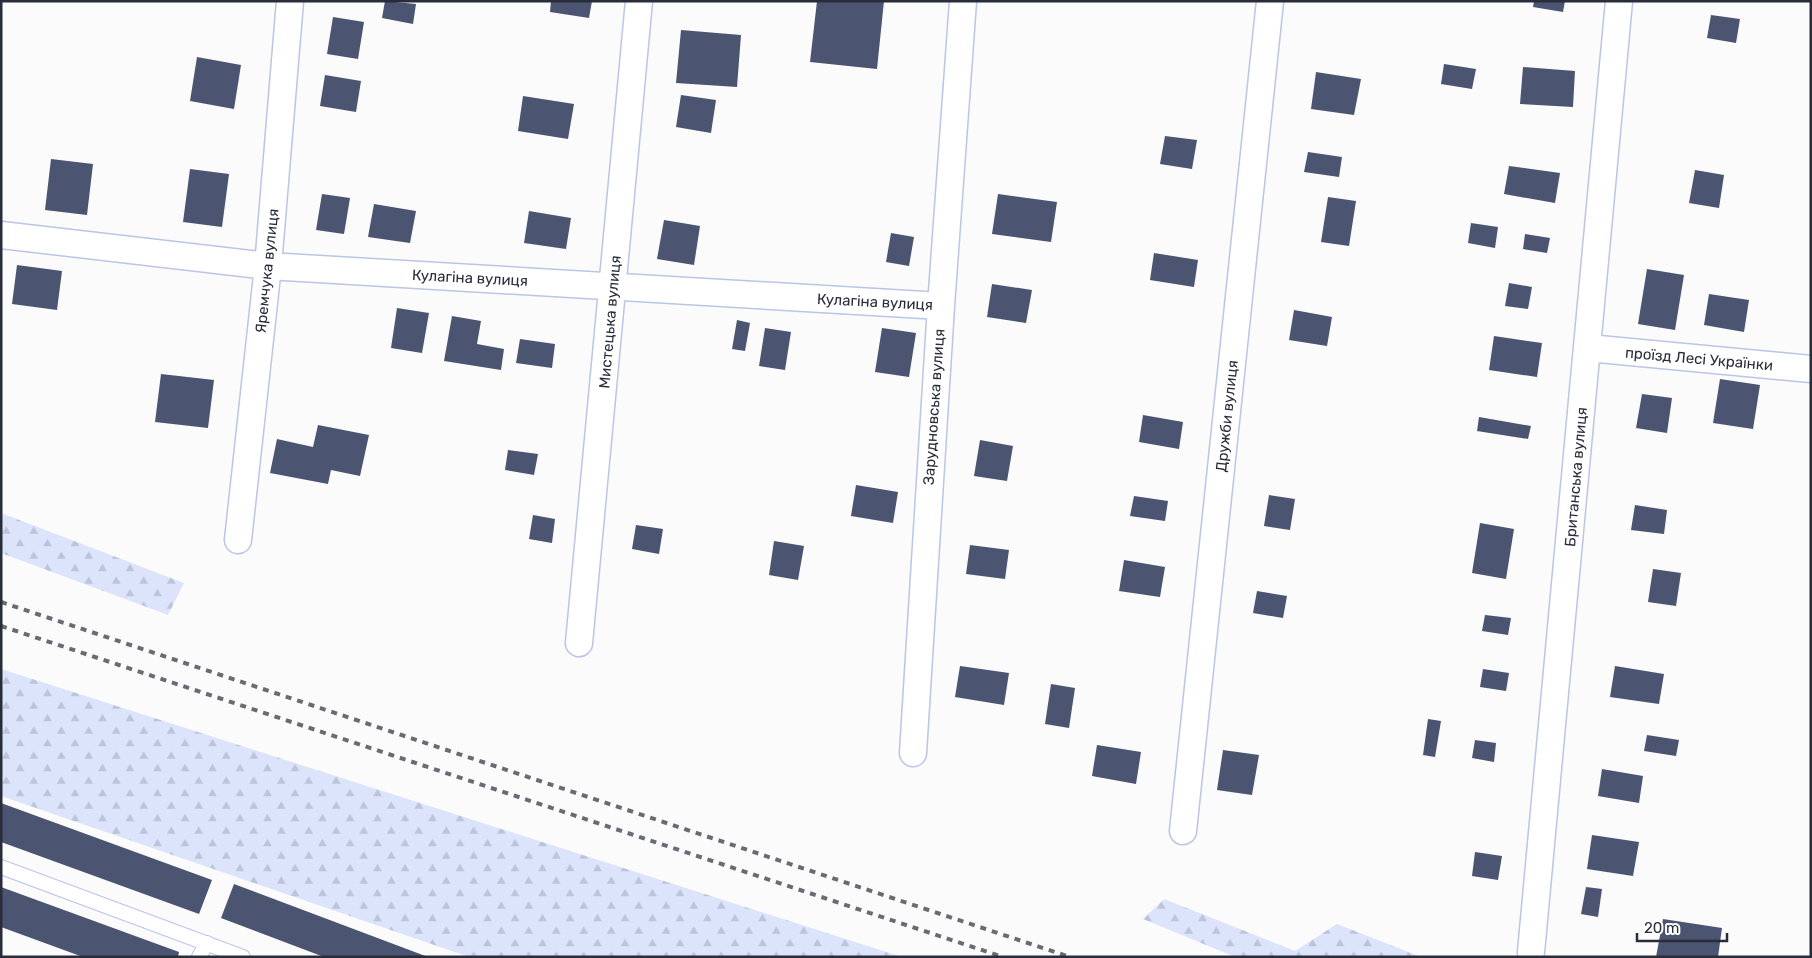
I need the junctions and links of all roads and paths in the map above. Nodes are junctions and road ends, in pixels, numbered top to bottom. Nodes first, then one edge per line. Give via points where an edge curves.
1 (290, 1) edge
2 (639, 1) edge
3 (963, 1) edge
4 (1270, 1) edge
5 (1619, 1) edge
6 (1, 235) edge
7 (268, 266) junction
8 (613, 287) junction
9 (941, 306) junction
10 (1588, 348) junction
11 (1811, 369) edge
12 (238, 540) dead end
13 (579, 643) dead end
14 (913, 753) dead end
15 (1183, 831) dead end
16 (1, 867) edge
17 (207, 944) junction
18 (1531, 952) dead end
19 (199, 957) edge
20 (243, 957) edge

1 - 7 street, Яремчука вулиця
2 - 8 street, Мистецька вулиця
3 - 9 street, Зарудновська вулиця
4 - 15 street, Дружби вулиця
5 - 10 street, Британська вулиця
6 - 7 street, Кулагіна вулиця
7 - 8 street, Кулагіна вулиця
7 - 12 street, Яремчука вулиця
8 - 9 street, Кулагіна вулиця
8 - 13 street, Мистецька вулиця
9 - 14 street, Зарудновська вулиця
10 - 11 street, проїзд Лесі Українки
10 - 18 street, Британська вулиця
16 - 17 lane
17 - 19 lane
17 - 20 lane

